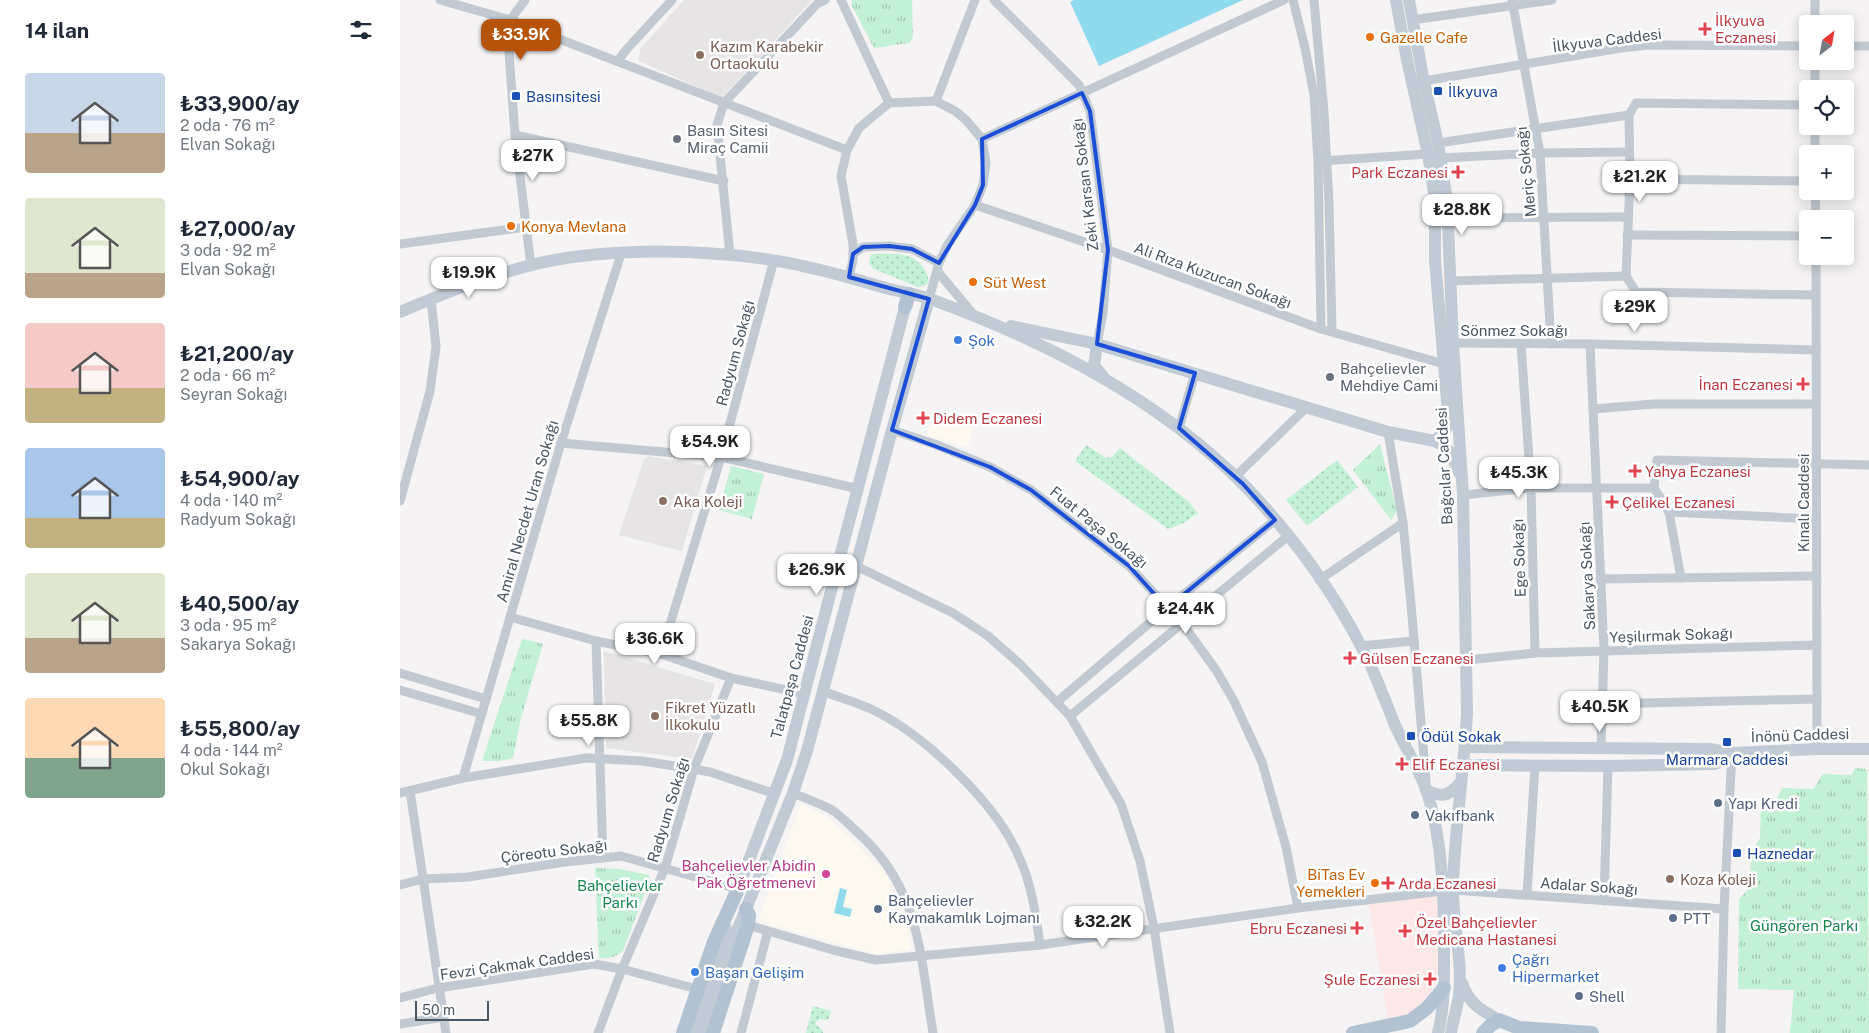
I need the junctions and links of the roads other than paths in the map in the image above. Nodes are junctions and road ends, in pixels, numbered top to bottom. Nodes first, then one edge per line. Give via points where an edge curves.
1 (440, 0) edge
2 (526, 0) edge
3 (672, 0) edge
4 (825, 0) edge
5 (841, 0) edge
6 (975, 0) edge
7 (1284, 0) edge
8 (1293, 0) edge
9 (1314, 0) edge
10 (1396, 0) edge
11 (1409, 0) edge
12 (1552, 0) edge
13 (1815, 0) edge
14 (999, 2) edge
15 (1513, 3) edge
16 (1815, 15) edge
17 (510, 20) junction
18 (1412, 20) junction
19 (1799, 46) edge
20 (1854, 46) edge
21 (1869, 46) edge
22 (618, 62) junction
23 (1525, 64) junction
24 (1418, 82) junction
25 (1082, 93) junction
26 (936, 101) junction
27 (724, 102) junction
28 (890, 103) junction
29 (1799, 105) edge
30 (1629, 115) junction
31 (1536, 129) junction
32 (516, 135) junction
33 (982, 139) junction
34 (1438, 143) junction
35 (846, 150) junction
36 (1629, 152) junction
37 (1540, 153) junction
38 (1428, 154) junction
39 (1441, 158) junction
40 (1322, 161) junction
41 (1630, 180) junction
42 (724, 181) junction
43 (1799, 181) edge
44 (975, 205) junction
45 (1545, 217) junction
46 (1627, 217) junction
47 (1448, 218) junction
48 (526, 227) junction
49 (1627, 235) junction
50 (1799, 236) edge
51 (400, 244) edge
52 (1108, 250) junction
53 (621, 254) junction
54 (854, 254) junction
55 (730, 255) junction
56 (774, 260) junction
57 (939, 263) junction
58 (1816, 265) edge
59 (531, 266) junction
60 (938, 272) junction
61 (1626, 276) junction
62 (849, 277) junction
63 (1548, 278) junction
64 (1450, 281) junction
65 (1816, 295) junction
66 (431, 299) junction
67 (929, 299) junction
68 (907, 301) junction
69 (400, 312) edge
70 (974, 316) junction
71 (987, 321) junction
72 (1321, 329) junction
73 (1332, 331) junction
74 (1453, 343) junction
75 (1097, 344) junction
76 (1521, 344) junction
77 (1551, 344) junction
78 (1590, 344) junction
79 (1816, 350) junction
80 (1444, 364) junction
81 (1195, 373) junction
82 (1105, 379) junction
83 (1816, 404) junction
84 (1307, 407) junction
85 (1593, 409) junction
86 (1179, 428) junction
87 (892, 430) junction
88 (1388, 432) junction
89 (1434, 441) junction
90 (561, 442) junction
91 (721, 457) junction
92 (1816, 465) junction
93 (1869, 465) edge
94 (1235, 478) junction
95 (1462, 478) junction
96 (1531, 488) junction
97 (1596, 488) junction
98 (1654, 488) junction
99 (859, 489) junction
100 (1463, 495) junction
101 (400, 501) edge
102 (1669, 512) junction
103 (1816, 519) junction
104 (1275, 520) junction
105 (1403, 523) junction
106 (1288, 536) junction
107 (856, 566) junction
108 (1816, 576) junction
109 (1681, 578) junction
110 (1600, 579) junction
111 (1320, 580) junction
112 (1167, 608) junction
113 (510, 617) junction
114 (1182, 623) junction
115 (1414, 640) junction
116 (596, 641) junction
117 (1817, 644) junction
118 (1360, 646) junction
119 (1604, 650) junction
120 (1535, 653) junction
121 (661, 654) junction
122 (1467, 660) junction
123 (400, 673) edge
124 (731, 678) junction
125 (400, 690) edge
126 (824, 691) junction
127 (804, 694) junction
128 (486, 699) junction
129 (1817, 699) junction
130 (1057, 702) junction
131 (1602, 704) junction
132 (482, 714) junction
133 (1070, 716) junction
134 (1466, 747) junction
135 (1601, 747) junction
136 (1817, 749) junction
137 (1869, 749) edge
138 (1732, 753) junction
139 (600, 759) junction
140 (1463, 765) junction
141 (1534, 765) junction
142 (1608, 766) junction
143 (694, 769) junction
144 (463, 778) junction
145 (1460, 783) junction
146 (1426, 790) junction
147 (410, 791) junction
148 (400, 793) edge
149 (793, 793) junction
150 (775, 794) junction
151 (603, 858) junction
152 (665, 868) junction
153 (423, 879) junction
154 (400, 884) edge
155 (738, 889) junction
156 (1448, 890) junction
157 (1527, 895) junction
158 (1604, 901) junction
159 (1298, 908) junction
160 (746, 909) junction
161 (1724, 909) junction
162 (748, 925) junction
163 (1154, 928) junction
164 (768, 931) junction
165 (1040, 946) junction
166 (920, 956) junction
167 (622, 969) junction
168 (1459, 974) junction
169 (438, 988) junction
170 (1444, 988) junction
171 (697, 989) junction
172 (400, 998) edge
173 (444, 1018) junction
174 (1499, 1020) junction
175 (400, 1024) edge
176 (1373, 1032) edge
177 (446, 1033) edge
178 (598, 1033) edge
179 (683, 1033) edge
180 (693, 1033) edge
181 (703, 1033) edge
182 (713, 1033) edge
183 (741, 1033) edge
184 (932, 1033) edge
185 (1170, 1033) edge
186 (1353, 1033) edge
187 (1438, 1033) edge
188 (1451, 1033) edge
189 (1483, 1033) edge
190 (1592, 1033) edge
191 (1721, 1033) edge

1 - 17 street
2 - 17 street
3 - 22 street
4 - 27 street via 818,3
5 - 28 street
6 - 26 street
7 - 25 street
8 - 40 street via 1314,95
9 - 40 street via 1324,112
10 - 24 main road
11 - 18 main road, Bağcılar Caddesi
12 - 15 street
13 - 16 street
14 - 25 street, Zeki Karsan Sokağı via 1079,85
15 - 18 street
15 - 23 street, Meriç Sokağı
17 - 22 street
17 - 32 street via 508,38
18 - 24 main road, Bağcılar Caddesi
19 - 23 street, İlkyuva Caddesi via 1649,45
20 - 21 street
22 - 27 street
23 - 24 street, İlkyuva Caddesi
23 - 31 street, Meriç Sokağı
24 - 34 main road, Bağcılar Caddesi
24 - 38 main road
25 - 33 street
25 - 52 street, Zeki Karsan Sokağı via 1090,111
26 - 28 street
26 - 33 street via 966,120
27 - 35 street
27 - 42 street via 717,125
28 - 35 street via 859,128
29 - 30 street via 1636,103
30 - 31 street
30 - 36 street
31 - 34 street
31 - 37 street, Meriç Sokağı
32 - 42 street
32 - 48 street
33 - 44 street via 986,164 983,185
34 - 39 main road, Bağcılar Caddesi
35 - 54 street via 841,176
36 - 37 street
36 - 41 street
37 - 39 street
37 - 45 street, Meriç Sokağı
38 - 40 street
38 - 80 main road via 1435,199 1435,260
39 - 47 main road, Bağcılar Caddesi
40 - 72 street
40 - 73 street via 1329,202
41 - 43 street
41 - 46 street
42 - 55 street
44 - 52 street, Ali Rıza Kuzucan Sokağı
44 - 57 street
45 - 46 street
45 - 47 street
45 - 63 street, Meriç Sokağı
46 - 49 street
47 - 64 main road, Bağcılar Caddesi
48 - 51 street
48 - 59 street
49 - 50 street
49 - 61 street
52 - 72 street, Ali Rıza Kuzucan Sokağı
52 - 75 street, Zeki Karsan Sokağı
53 - 55 main road
53 - 59 main road via 578,256
53 - 90 street, Amiral Necdet Uran Sokağı
54 - 57 street via 863,247 890,246 912,249
54 - 62 street
55 - 56 main road
56 - 62 main road
56 - 91 street, Radyum Sokağı
57 - 60 street
58 - 65 street, Kınalı Caddesi
59 - 66 main road
60 - 67 street
60 - 70 street
61 - 63 street
61 - 65 street via 1636,292
62 - 68 main road
63 - 64 street
63 - 77 street, Meriç Sokağı
64 - 74 main road, Bağcılar Caddesi
65 - 79 street, Kınalı Caddesi
66 - 69 main road
66 - 101 street via 436,347 430,391
67 - 68 main road
67 - 70 main road
67 - 87 main road
68 - 99 main road, Talatpaşa Caddesi
70 - 71 main road
71 - 75 main road
71 - 82 main road
72 - 73 street, Ali Rıza Kuzucan Sokağı
73 - 80 street, Ali Rıza Kuzucan Sokağı
74 - 76 street, Sönmez Sokağı
74 - 95 main road, Bağcılar Caddesi
75 - 81 main road
75 - 82 main road via 1094,366
76 - 77 street, Sönmez Sokağı
76 - 96 street, Ege Sokağı
77 - 78 street, Sönmez Sokağı
78 - 79 street, Sönmez Sokağı
78 - 85 street, Sakarya Sokağı
79 - 83 street, Kınalı Caddesi
80 - 89 main road via 1449,424
81 - 84 main road
81 - 86 street
82 - 86 main road
83 - 85 street via 1653,404
83 - 92 street, Kınalı Caddesi
84 - 88 main road
84 - 94 street
85 - 97 street, Sakarya Sokağı
86 - 94 main road
87 - 107 main road
87 - 112 street, Fuat Paşa Sokağı via 972,460 1031,490 1129,566
88 - 89 main road
88 - 105 street, Bağcılar Caddesi
89 - 95 main road via 1449,451
90 - 91 street
90 - 113 street, Amiral Necdet Uran Sokağı
91 - 99 street
91 - 121 street, Radyum Sokağı
92 - 93 street
92 - 98 street via 1657,460
92 - 103 street, Kınalı Caddesi
94 - 104 main road
95 - 100 main road, Bağcılar Caddesi
96 - 97 street
96 - 100 street
96 - 120 street, Ege Sokağı
97 - 98 street
97 - 110 street, Sakarya Sokağı
98 - 102 street
99 - 127 main road, Talatpaşa Caddesi
100 - 122 main road, Bağcılar Caddesi
102 - 103 street
102 - 109 street
103 - 108 street, Kınalı Caddesi
104 - 106 main road
104 - 112 street
105 - 111 street
105 - 115 street, Bağcılar Caddesi
106 - 111 main road
106 - 114 street
107 - 126 main road
107 - 130 street via 953,613 988,636
108 - 109 street
108 - 117 street, Kınalı Caddesi
109 - 110 street
110 - 119 street, Sakarya Sokağı
111 - 118 main road
112 - 114 street, Fuat Paşa Sokağı
112 - 130 street
113 - 116 street
113 - 128 street, Amiral Necdet Uran Sokağı
114 - 133 street
114 - 159 street, Fuat Paşa Sokağı via 1234,701 1262,762 1286,847
115 - 118 street
115 - 146 street, Bağcılar Caddesi
116 - 121 street
116 - 139 street
117 - 119 street, Yeşilırmak Sokağı
117 - 129 street, Kınalı Caddesi
118 - 146 main road
119 - 120 street, Yeşilırmak Sokağı
119 - 131 street, Sakarya Sokağı
120 - 122 street, Yeşilırmak Sokağı
121 - 124 street
122 - 134 main road, Bağcılar Caddesi
123 - 128 street
124 - 127 street
124 - 143 street, Radyum Sokağı
125 - 132 street
126 - 149 main road
126 - 165 street via 874,710 908,731 941,759 995,815 1019,856 1033,900
127 - 150 main road, Talatpaşa Caddesi
128 - 132 street, Amiral Necdet Uran Sokağı
129 - 131 street
129 - 136 street, Kınalı Caddesi
130 - 133 street
131 - 135 street, Sakarya Sokağı
132 - 144 street, Amiral Necdet Uran Sokağı
133 - 163 street via 1121,804 1140,861
134 - 135 main road
134 - 140 main road, Bağcılar Caddesi
135 - 138 main road via 1710,749
136 - 137 main road, İnönü Caddesi
136 - 138 main road, İnönü Caddesi
138 - 142 main road via 1715,764
138 - 161 street
139 - 143 street
139 - 144 street via 586,758
139 - 151 street
140 - 141 main road
140 - 145 main road, Bağcılar Caddesi
141 - 142 main road
141 - 157 street
142 - 158 street
143 - 150 street
143 - 152 street, Radyum Sokağı
144 - 147 street
145 - 146 main road via 1443,796
145 - 156 main road, Bağcılar Caddesi
146 - 156 main road, Bağcılar Caddesi
147 - 148 street
147 - 153 street
149 - 160 main road
149 - 166 street via 832,810 887,863 916,926
150 - 155 main road, Talatpaşa Caddesi
151 - 152 street, Çöreotu Sokağı via 621,856
151 - 153 street, Çöreotu Sokağı via 468,877
152 - 155 street, Çöreotu Sokağı
152 - 167 street, Radyum Sokağı
153 - 154 street, Çöreotu Sokağı
153 - 169 street
155 - 171 main road
155 - 180 main road, Talatpaşa Caddesi
156 - 157 street, Adalar Sokağı
156 - 159 street, Adalar Sokağı
156 - 168 main road, Bağcılar Caddesi
156 - 170 main road, Bağcılar Caddesi
157 - 158 street, Adalar Sokağı
158 - 161 street, Adalar Sokağı
159 - 163 street, Adalar Sokağı
160 - 162 main road
160 - 181 main road
161 - 191 street
162 - 164 street, Adalar Sokağı
162 - 182 main road
163 - 165 street, Adalar Sokağı
163 - 185 street
164 - 166 street, Adalar Sokağı via 876,960
164 - 183 street
165 - 166 street, Adalar Sokağı
166 - 184 street
167 - 169 street, Fevzi Çakmak Caddesi via 594,964
167 - 171 street, Fevzi Çakmak Caddesi
167 - 178 street, Radyum Sokağı
168 - 174 main road via 1466,996
168 - 188 main road, Bağcılar Caddesi via 1459,996
169 - 172 street, Fevzi Çakmak Caddesi
169 - 173 street
170 - 176 main road via 1427,1008 1410,1021
170 - 187 main road, Bağcılar Caddesi
171 - 179 main road
173 - 175 street
173 - 177 street
174 - 189 main road
174 - 190 main road via 1519,1028
176 - 186 main road

